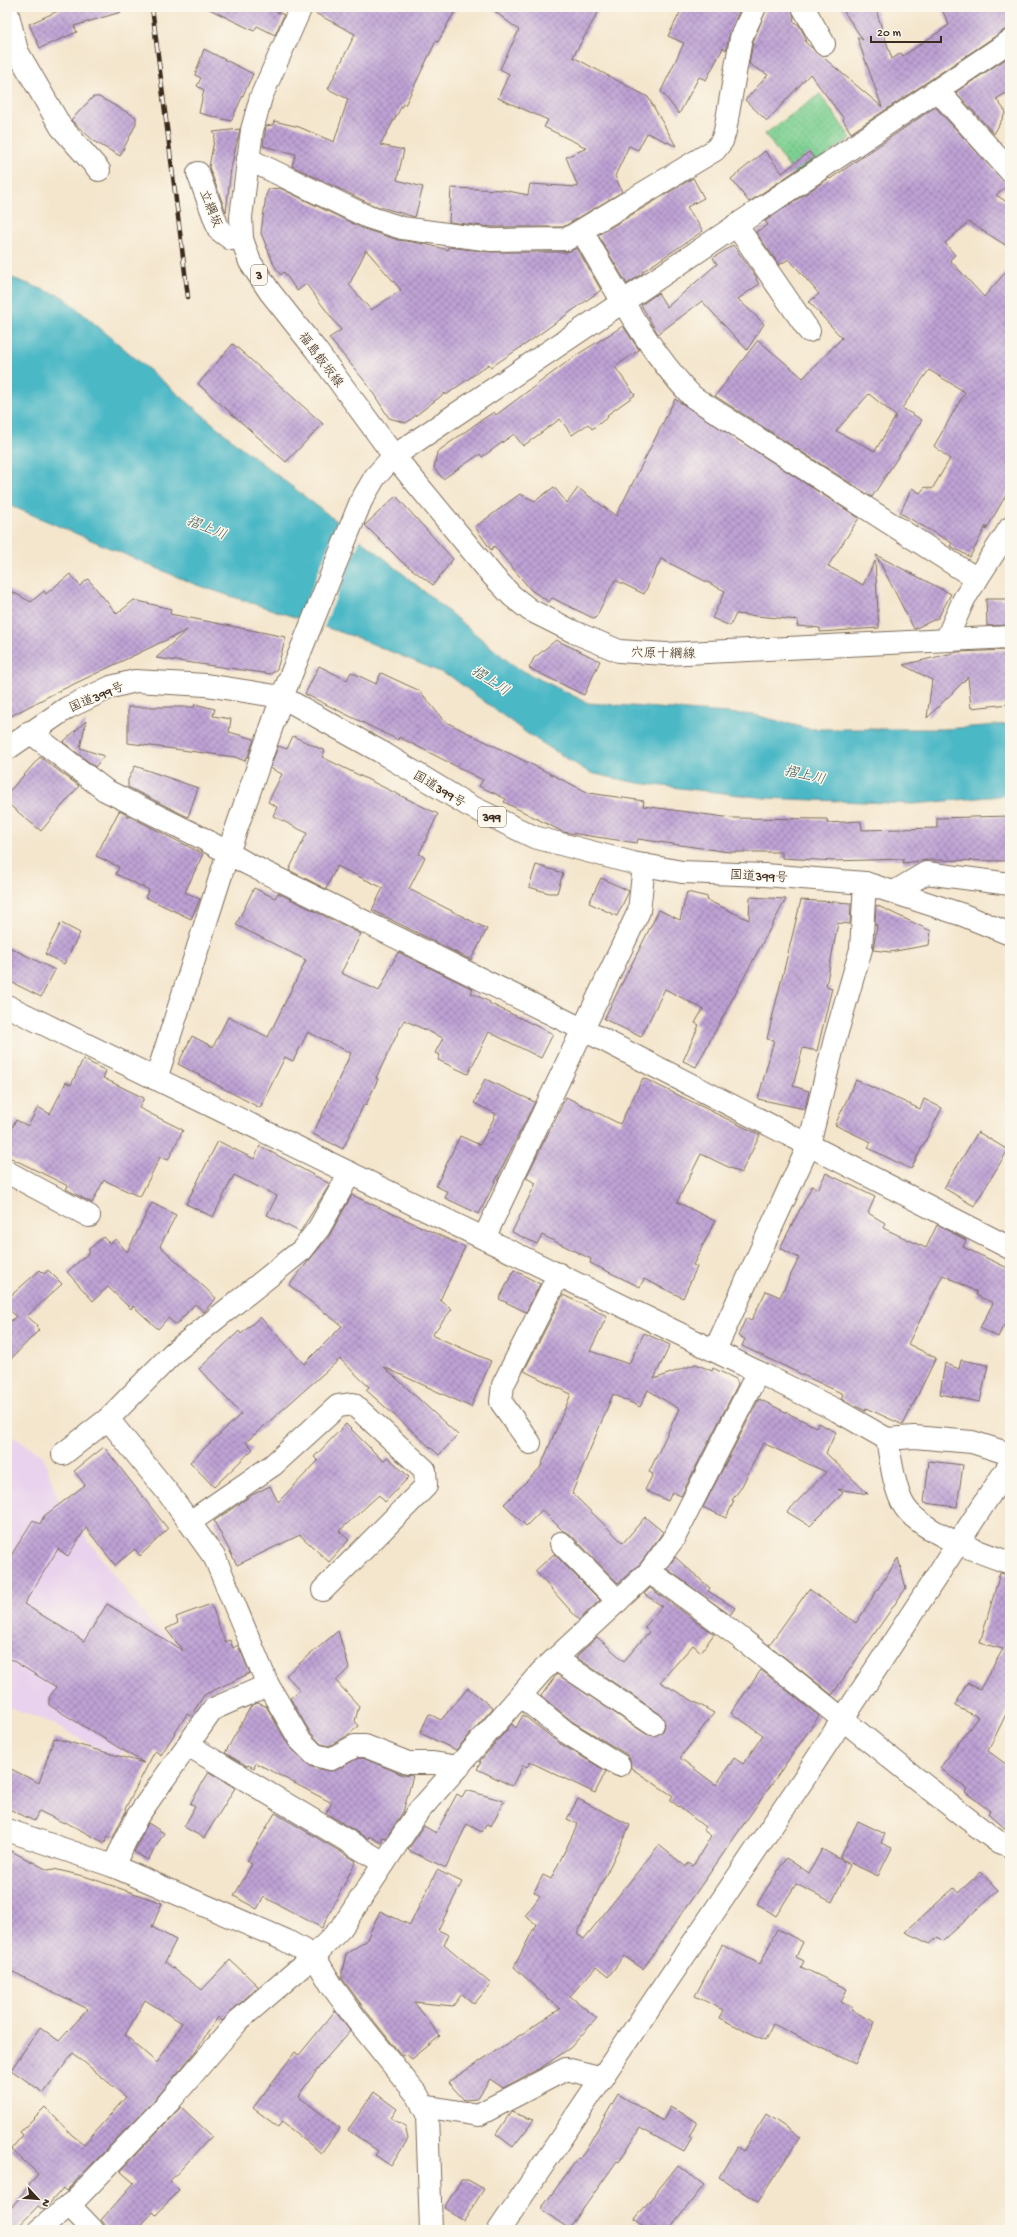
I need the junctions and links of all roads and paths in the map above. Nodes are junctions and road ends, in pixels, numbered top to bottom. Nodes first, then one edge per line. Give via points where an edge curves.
1 (301, 7) edge
2 (755, 7) edge
3 (803, 7) edge
4 (7, 11) edge
5 (1010, 42) edge
6 (824, 44) dead end
7 (938, 91) junction
8 (248, 159) junction
9 (99, 170) dead end
10 (1010, 171) edge
11 (198, 173) dead end
12 (736, 225) junction
13 (582, 231) junction
14 (231, 239) dead end
15 (622, 301) junction
16 (809, 331) dead end
17 (394, 456) junction
18 (1010, 528) edge
19 (977, 579) junction
20 (1010, 637) edge
21 (946, 640) junction
22 (282, 698) junction
23 (30, 732) junction
24 (7, 749) edge
25 (228, 853) junction
26 (644, 865) junction
27 (865, 883) junction
28 (1010, 884) edge
29 (894, 892) junction
30 (1010, 934) edge
31 (10, 1012) edge
32 (584, 1030) junction
33 (156, 1079) junction
34 (809, 1145) junction
35 (7, 1172) edge
36 (350, 1173) junction
37 (89, 1216) dead end
38 (484, 1238) junction
39 (1010, 1248) edge
40 (559, 1274) junction
41 (715, 1350) junction
42 (758, 1372) junction
43 (108, 1419) junction
44 (888, 1440) junction
45 (530, 1443) dead end
46 (63, 1454) dead end
47 (1010, 1454) edge
48 (1010, 1464) edge
49 (190, 1522) junction
50 (561, 1543) dead end
51 (958, 1544) junction
52 (1010, 1563) edge
53 (649, 1572) junction
54 (323, 1590) dead end
55 (618, 1601) junction
56 (556, 1659) junction
57 (268, 1685) junction
58 (521, 1696) junction
59 (843, 1720) junction
60 (653, 1724) dead end
61 (188, 1745) junction
62 (619, 1765) dead end
63 (459, 1768) junction
64 (7, 1830) edge
65 (1010, 1846) edge
66 (384, 1863) junction
67 (113, 1866) junction
68 (314, 1956) junction
69 (603, 2078) junction
70 (423, 2106) junction
71 (69, 2205) junction
72 (39, 2230) edge
73 (93, 2230) edge
74 (431, 2230) edge
75 (498, 2230) edge

1 - 8 main road, 福島飯坂線 / 3 via 261,97 252,130
2 - 13 main road via 740,38 722,142 715,150
3 - 6 main road
4 - 9 main road via 17,51 61,127
5 - 7 main road
7 - 10 main road
7 - 12 main road
8 - 13 main road via 368,217 402,228 491,240 566,239
8 - 17 main road, 福島飯坂線 / 3 via 241,217 245,251 270,292
11 - 14 main road, 立綱坂 via 219,230
12 - 15 main road
12 - 16 main road
13 - 15 main road
15 - 17 main road
15 - 19 main road via 678,381 693,397
17 - 21 main road, 穴原十綱線 via 512,596 530,610 559,625 619,651 673,654
17 - 22 main road via 375,477 361,500
18 - 19 main road
19 - 21 main road via 964,599
20 - 21 main road, 穴原十綱線
22 - 23 main road, 国道399号 / 399 via 206,685 135,681 111,687 67,708
22 - 25 main road
22 - 26 main road, 国道399号 / 399 via 381,752 468,805 534,837
23 - 24 main road, 国道399号 / 399
23 - 25 main road via 105,790
25 - 32 main road
25 - 33 main road
26 - 27 main road, 国道399号 / 399 via 682,872
26 - 32 main road via 639,911
27 - 29 main road, 国道399号 / 399
27 - 34 main road via 861,949 835,1039
28 - 29 main road via 926,873
29 - 30 main road, 国道399号 / 399 via 963,914
31 - 33 main road
32 - 34 main road
32 - 38 main road
33 - 36 main road
34 - 39 main road
34 - 41 main road
35 - 37 main road
36 - 38 main road
36 - 43 main road via 319,1228 302,1250 173,1353
38 - 40 main road
40 - 41 main road
40 - 45 main road via 503,1385 501,1402
41 - 42 main road
42 - 44 main road via 838,1411
42 - 53 main road via 674,1538
43 - 46 main road
43 - 49 main road
44 - 47 main road via 914,1437 972,1442
44 - 51 main road via 894,1477 902,1503 922,1523
48 - 51 main road
49 - 54 main road via 273,1465 338,1406 353,1404 425,1470 426,1486
49 - 57 main road via 215,1558
50 - 55 main road
51 - 52 main road
51 - 59 main road
53 - 55 main road
53 - 59 main road via 694,1602
55 - 56 main road
56 - 58 main road
56 - 60 main road
57 - 61 main road via 213,1709
57 - 63 main road via 300,1740 315,1755 331,1759 355,1746 365,1746 408,1763
58 - 62 main road via 566,1732
58 - 63 main road
59 - 65 main road via 926,1788 998,1841
59 - 69 main road
61 - 66 main road
61 - 67 main road via 137,1817
63 - 66 main road via 418,1812
64 - 67 main road
66 - 68 main road via 342,1927
67 - 68 main road via 285,1940
68 - 70 main road via 332,1986 418,2096
68 - 71 main road via 239,2020 168,2103
69 - 70 main road via 566,2069 478,2115
69 - 75 main road
70 - 74 main road via 427,2114
71 - 72 main road
71 - 73 main road

